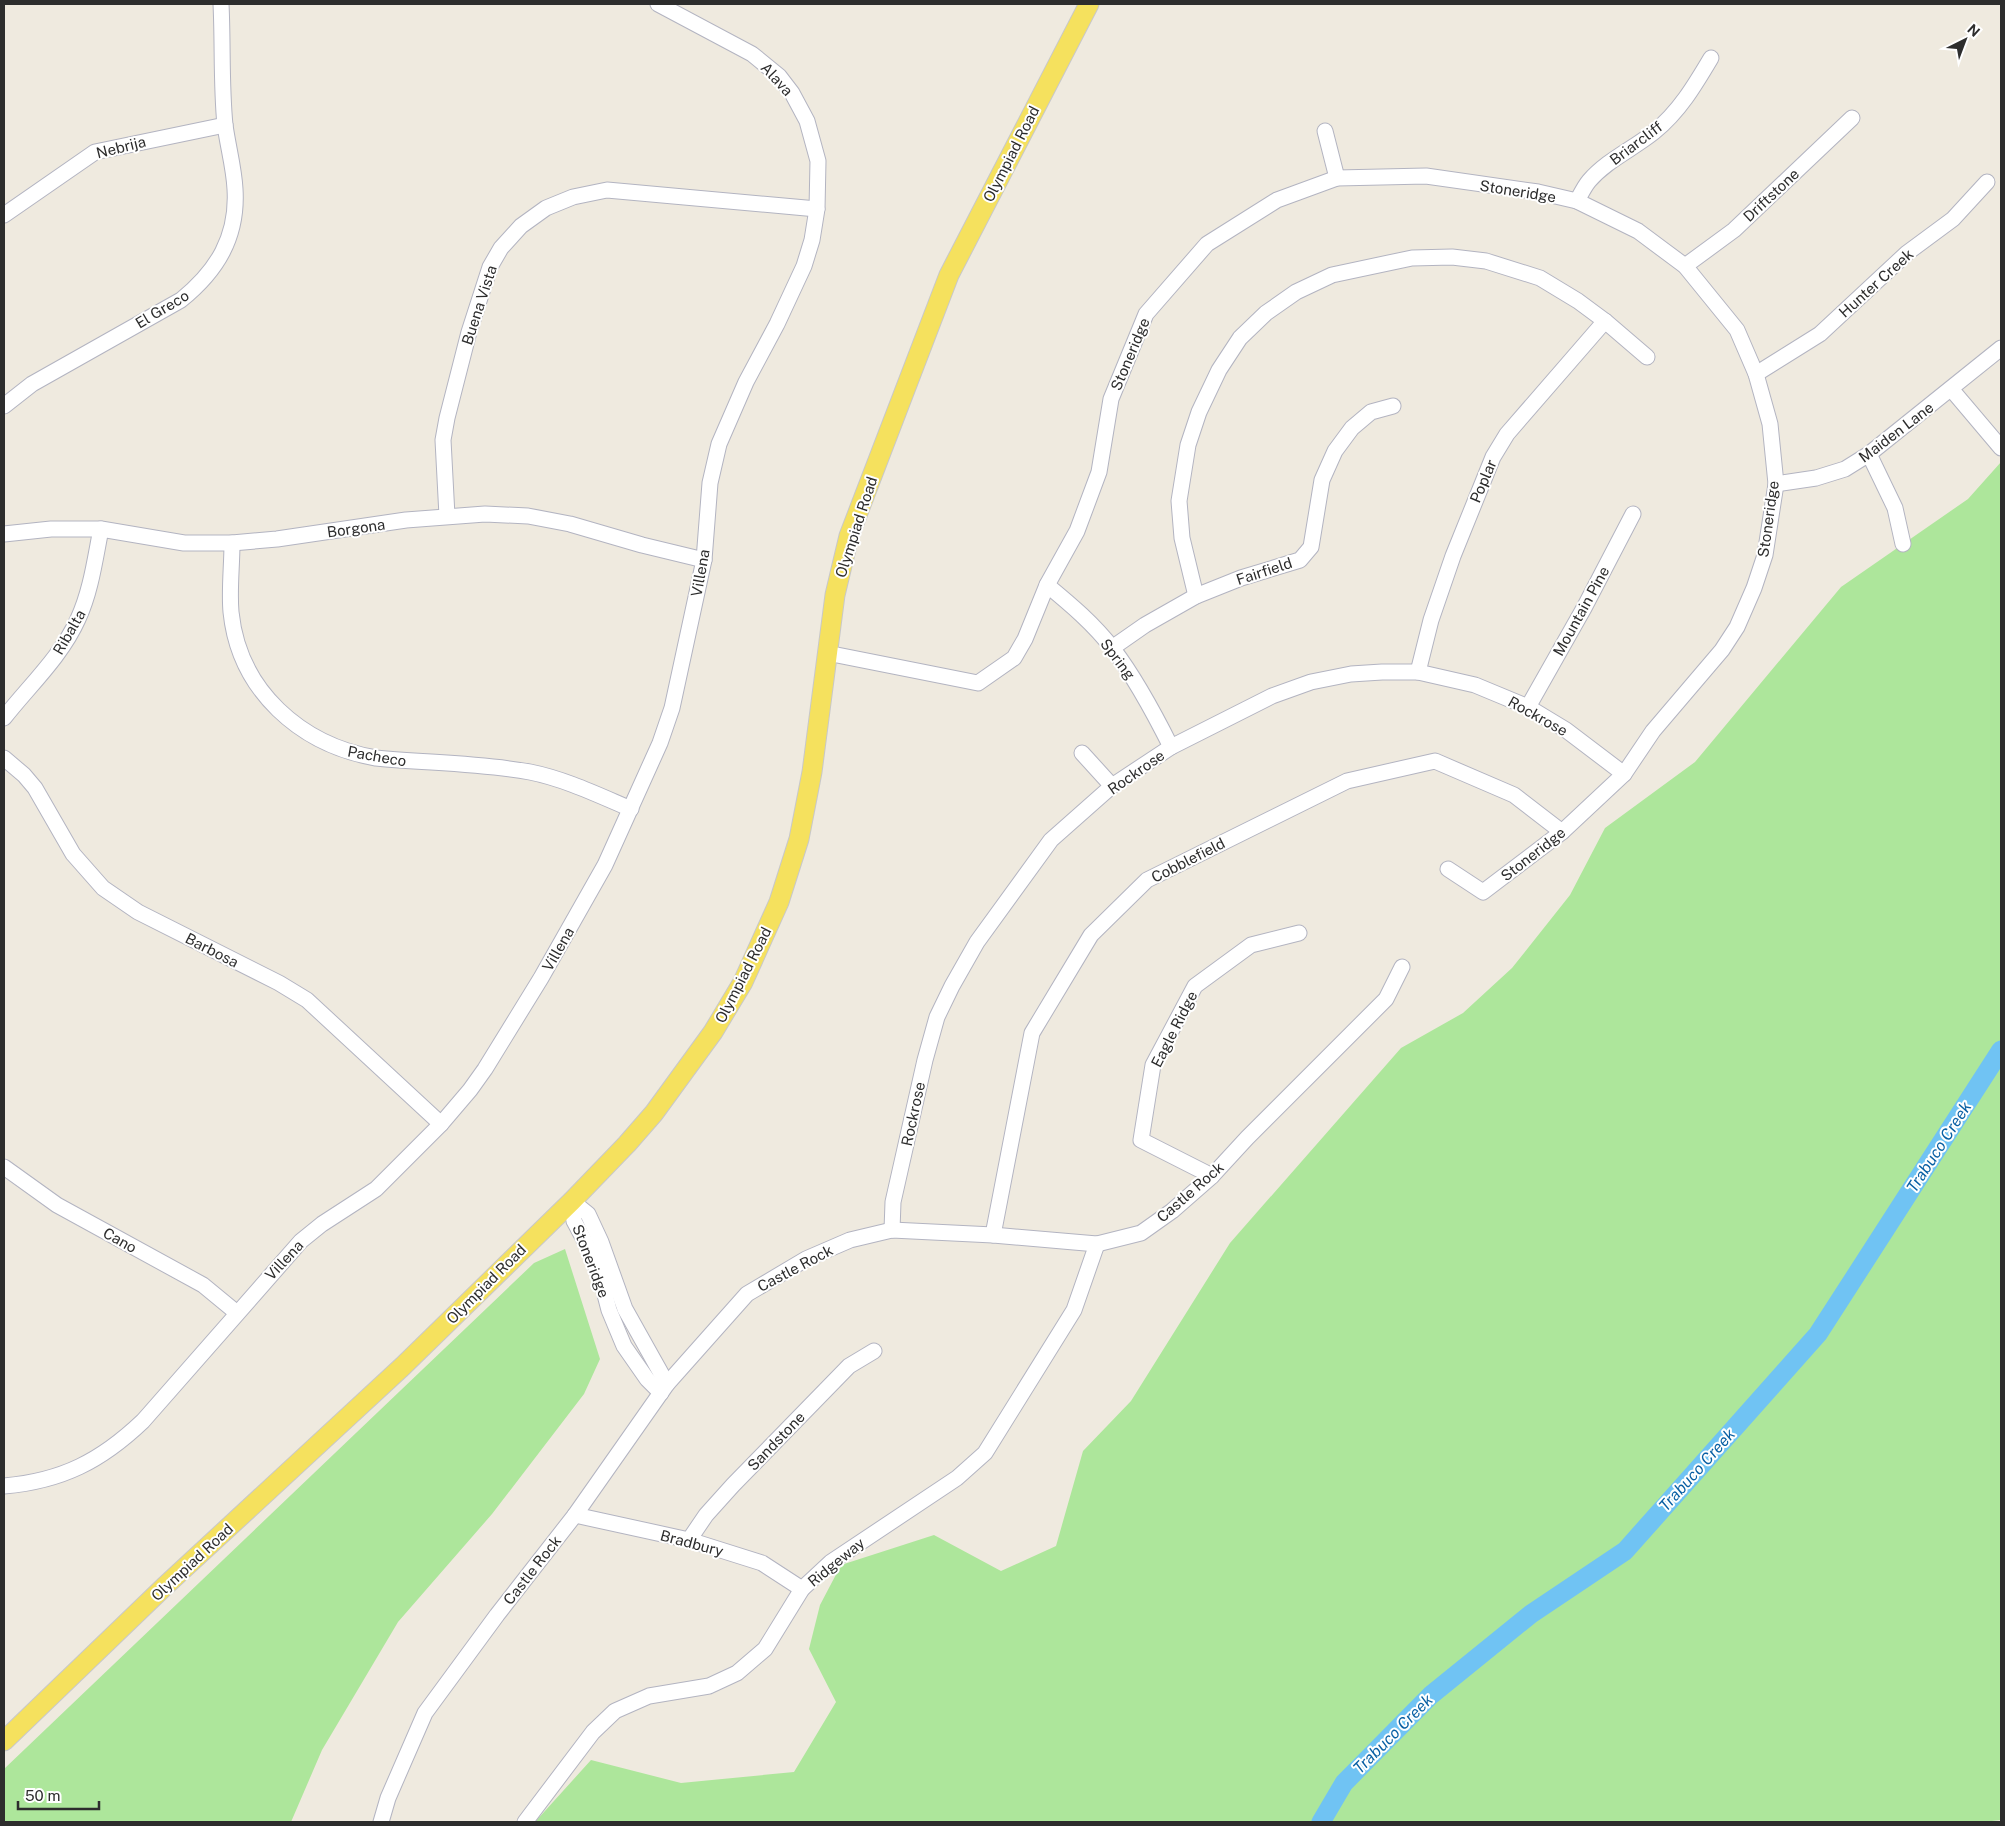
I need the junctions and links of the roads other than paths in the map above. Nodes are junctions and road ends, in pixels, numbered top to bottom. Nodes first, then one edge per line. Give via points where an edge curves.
1 (221, 4) edge
2 (658, 4) edge
3 (1089, 4) edge
4 (1711, 58) dead end
5 (1852, 118) dead end
6 (225, 125) junction
7 (1324, 131) dead end
8 (1337, 178) junction
9 (1986, 182) dead end
10 (1577, 201) junction
11 (817, 209) junction
12 (4, 215) edge
13 (1685, 266) junction
14 (1605, 321) junction
15 (2001, 348) edge
16 (1647, 357) dead end
17 (1756, 374) junction
18 (1952, 390) junction
19 (4, 406) edge
20 (1393, 406) dead end
21 (2001, 448) edge
22 (1869, 454) junction
23 (1776, 484) junction
24 (1633, 514) dead end
25 (447, 516) junction
26 (101, 529) junction
27 (4, 534) edge
28 (232, 543) junction
29 (1903, 544) dead end
30 (704, 560) junction
31 (1047, 585) junction
32 (1196, 596) junction
33 (1112, 648) junction
34 (827, 653) junction
35 (1418, 672) junction
36 (1528, 707) junction
37 (4, 718) edge
38 (1171, 747) junction
39 (1082, 753) dead end
40 (4, 758) edge
41 (1624, 774) junction
42 (1112, 786) junction
43 (631, 809) junction
44 (1562, 832) junction
45 (1448, 869) dead end
46 (1300, 933) dead end
47 (1402, 967) dead end
48 (441, 1124) junction
49 (4, 1167) edge
50 (1212, 1176) junction
51 (572, 1201) junction
52 (892, 1230) junction
53 (993, 1235) junction
54 (1097, 1244) junction
55 (595, 1245) junction
56 (237, 1313) junction
57 (874, 1351) dead end
58 (650, 1353) junction
59 (636, 1364) junction
60 (664, 1388) junction
61 (4, 1486) edge
62 (575, 1515) junction
63 (689, 1540) junction
64 (802, 1589) junction
65 (4, 1741) edge
66 (381, 1822) edge
67 (525, 1822) edge

1 - 6 street, El Greco
2 - 11 street, Alava via 752,54 779,76 806,121 818,161
3 - 34 main road, Olympiad Road via 949,275 850,536 834,595
4 - 10 street, Briarcliff via 1672,116 1608,163 1589,182
5 - 13 street, Driftstone via 1734,230
6 - 12 street, Nebrija via 94,152
6 - 19 street, El Greco via 235,189 234,218 229,237 212,270 181,300 32,384
7 - 8 street
8 - 10 street, Stoneridge via 1426,176 1538,192
8 - 31 street, Stoneridge via 1277,200 1207,244 1146,314 1111,399 1099,472 1077,532
9 - 17 street, Hunter Creek via 1953,219 1907,253 1820,334
10 - 13 street, Stoneridge via 1638,231
11 - 25 street, Buena Vista via 607,190 573,197 546,208 521,226 501,248 490,267 452,396 443,440
11 - 30 street, Villena via 812,240 798,282 746,382 719,444 710,483
13 - 17 street, Stoneridge via 1737,330
14 - 16 street
14 - 32 street via 1540,278 1486,261 1452,257 1412,258 1332,275 1296,292 1266,313 1240,338 1219,370 1188,445 1179,501 1182,538
14 - 35 street, Poplar via 1507,434 1493,457 1453,556 1431,620
15 - 18 street, Maiden Lane
17 - 23 street, Stoneridge via 1770,424
18 - 21 street
18 - 22 street, Maiden Lane
20 - 32 street, Fairfield via 1371,412 1352,428 1335,451 1322,480 1311,548 1300,560
22 - 23 street, Maiden Lane via 1845,469 1816,478
22 - 29 street via 1896,508
23 - 41 street, Stoneridge via 1765,555 1737,627 1722,650 1653,731
24 - 36 street, Mountain Pine
25 - 28 street, Borgona
25 - 30 street, Borgona via 528,516
26 - 27 street, Borgona via 51,529
26 - 28 street, Borgona via 184,543
26 - 37 street, Ribalta via 79,619 57,654
28 - 43 street, Pacheco via 231,612 242,658 264,696 310,735 333,747 376,758 531,772
30 - 43 street, Villena via 672,708
31 - 33 street, Spring via 1075,608
31 - 34 street, Stoneridge via 1014,658 978,683
32 - 33 street, Fairfield
33 - 38 street, Spring via 1145,696
34 - 51 main road, Olympiad Road via 812,772 799,839 778,902 743,982 713,1032 654,1113
35 - 36 street, Rockrose via 1475,685
35 - 38 street, Rockrose via 1351,674 1311,682 1272,696
36 - 41 street, Rockrose via 1566,730
38 - 42 street, Rockrose
39 - 42 street
40 - 48 street, Barbosa via 35,788 73,854 104,888 138,912 307,1000
41 - 44 street, Stoneridge
42 - 52 street, Rockrose via 1052,840 977,942 952,986 937,1017 925,1060 893,1202
43 - 48 street, Villena via 605,865 549,964 485,1070
44 - 45 street, Stoneridge via 1483,892
44 - 53 street, Cobblefield via 1514,795 1435,761 1347,781 1147,880 1091,935 1032,1033
46 - 50 street, Eagle Ridge via 1251,945 1195,986 1153,1065 1141,1140
47 - 50 street, Castle Rock via 1386,999
48 - 56 street, Villena via 376,1189 301,1241
49 - 56 street, Cano via 56,1205 203,1285
50 - 54 street, Castle Rock via 1172,1211 1140,1233
51 - 55 street, Stoneridge via 588,1214
51 - 65 main road, Olympiad Road via 403,1366 165,1586
52 - 53 street, Castle Rock
52 - 60 street, Castle Rock via 850,1240 806,1259 747,1294
53 - 54 street, Castle Rock
54 - 64 street, Ridgeway via 1074,1310 985,1453 956,1478 831,1562
55 - 58 street, Stoneridge
55 - 59 street, Stoneridge via 609,1310 624,1346
56 - 61 street, Villena via 124,1439 78,1468 50,1479
57 - 63 street, Sandstone via 842,1373 734,1484
58 - 59 street
58 - 60 street, Stoneridge
59 - 60 street, Stoneridge via 647,1379
60 - 62 street, Castle Rock
62 - 63 street, Bradbury
62 - 66 street, Castle Rock via 425,1713
63 - 64 street, Bradbury via 762,1563
64 - 67 street, Ridgeway via 765,1649 737,1673 709,1686 649,1696 614,1711 593,1732

